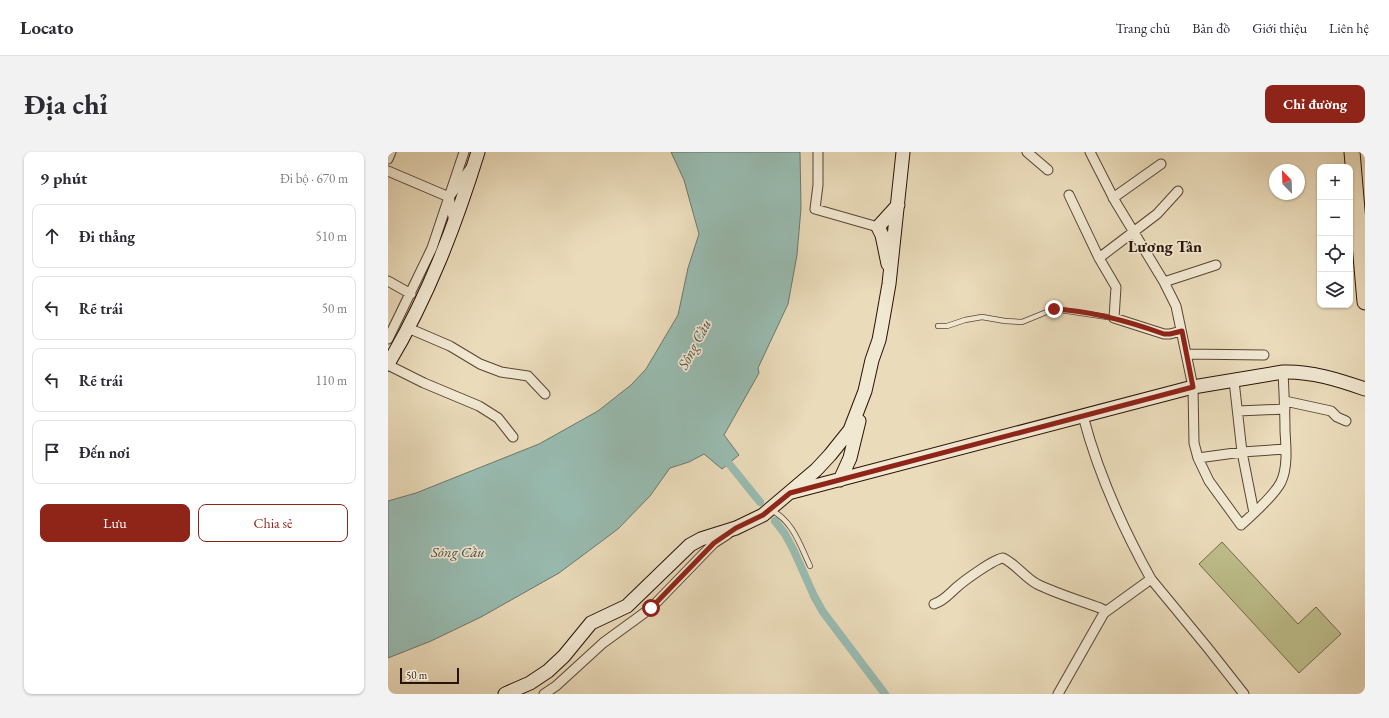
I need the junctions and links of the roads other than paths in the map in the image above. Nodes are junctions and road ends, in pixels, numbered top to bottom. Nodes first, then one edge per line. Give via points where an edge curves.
1 (391, 152) edge
2 (464, 152) edge
3 (818, 152) edge
4 (903, 152) edge
5 (1027, 152) edge
6 (1090, 152) edge
7 (1352, 152) edge
8 (476, 157) edge
9 (388, 159) edge
10 (1161, 164) dead end
11 (1048, 170) dead end
12 (388, 171) edge
13 (1178, 191) dead end
14 (1069, 195) dead end
15 (449, 197) junction
16 (1113, 198) junction
17 (898, 205) junction
18 (454, 224) junction
19 (878, 227) junction
20 (1133, 232) junction
21 (1099, 258) junction
22 (1216, 265) dead end
23 (890, 271) junction
24 (388, 281) edge
25 (1164, 282) junction
26 (411, 294) junction
27 (1365, 302) edge
28 (1114, 318) junction
29 (938, 326) dead end
30 (408, 328) junction
31 (1182, 331) junction
32 (394, 341) edge
33 (1186, 354) junction
34 (1264, 355) dead end
35 (388, 364) edge
36 (1283, 372) junction
37 (1234, 381) junction
38 (1193, 387) junction
39 (1365, 389) edge
40 (865, 391) junction
41 (545, 394) dead end
42 (1285, 405) junction
43 (1238, 411) junction
44 (1083, 416) junction
45 (1346, 421) dead end
46 (513, 437) dead end
47 (1286, 449) junction
48 (1242, 452) junction
49 (1198, 458) junction
50 (840, 480) junction
51 (790, 493) junction
52 (770, 510) junction
53 (1254, 513) junction
54 (736, 528) junction
55 (810, 566) dead end
56 (1151, 579) junction
57 (934, 604) dead end
58 (1106, 611) junction
59 (505, 694) edge
60 (544, 694) edge
61 (1058, 694) edge
62 (1244, 694) edge

1 - 9 street
2 - 15 street
3 - 19 street via 815,209
4 - 17 main road
5 - 11 street
6 - 16 street
7 - 27 main road
8 - 15 street
8 - 18 main road
10 - 16 street
12 - 15 street
13 - 20 street via 1157,214
14 - 21 street
15 - 18 street
15 - 26 street via 432,248
16 - 20 street
17 - 19 main road
17 - 23 main road
18 - 30 main road via 427,291
19 - 23 main road
20 - 21 street
20 - 25 street
21 - 28 street via 1116,287
22 - 25 street
23 - 40 main road via 879,340
24 - 26 street
25 - 31 street via 1176,306
26 - 32 street via 394,327
28 - 29 lane via 1054,309 1022,322 978,317
28 - 31 street via 1164,334
30 - 32 main road
30 - 41 street via 450,346 480,364 501,372 530,377
31 - 33 street
32 - 35 main road
33 - 34 street
33 - 38 street
35 - 46 street via 424,383 475,404 501,421
36 - 37 main road
36 - 39 main road via 1298,371
36 - 42 street
37 - 38 main road
37 - 43 street
38 - 44 main road
38 - 49 street via 1194,443
40 - 50 main road via 850,458
40 - 51 main road via 850,430 830,455
42 - 43 street
42 - 45 street via 1331,411
42 - 47 street
43 - 48 street
44 - 50 main road
44 - 56 street via 1097,464 1111,499
47 - 48 street
47 - 53 street via 1285,469 1280,483
48 - 49 street
48 - 53 street
49 - 53 street via 1209,481 1241,525
50 - 51 main road
51 - 52 main road
52 - 54 main road
52 - 55 lane via 791,526
54 - 59 main road via 690,545 627,606 591,623 548,671 530,683
54 - 60 street via 714,543 651,608 603,642
56 - 58 street
56 - 62 street
57 - 58 street via 995,560 1003,558 1037,584
58 - 61 street

